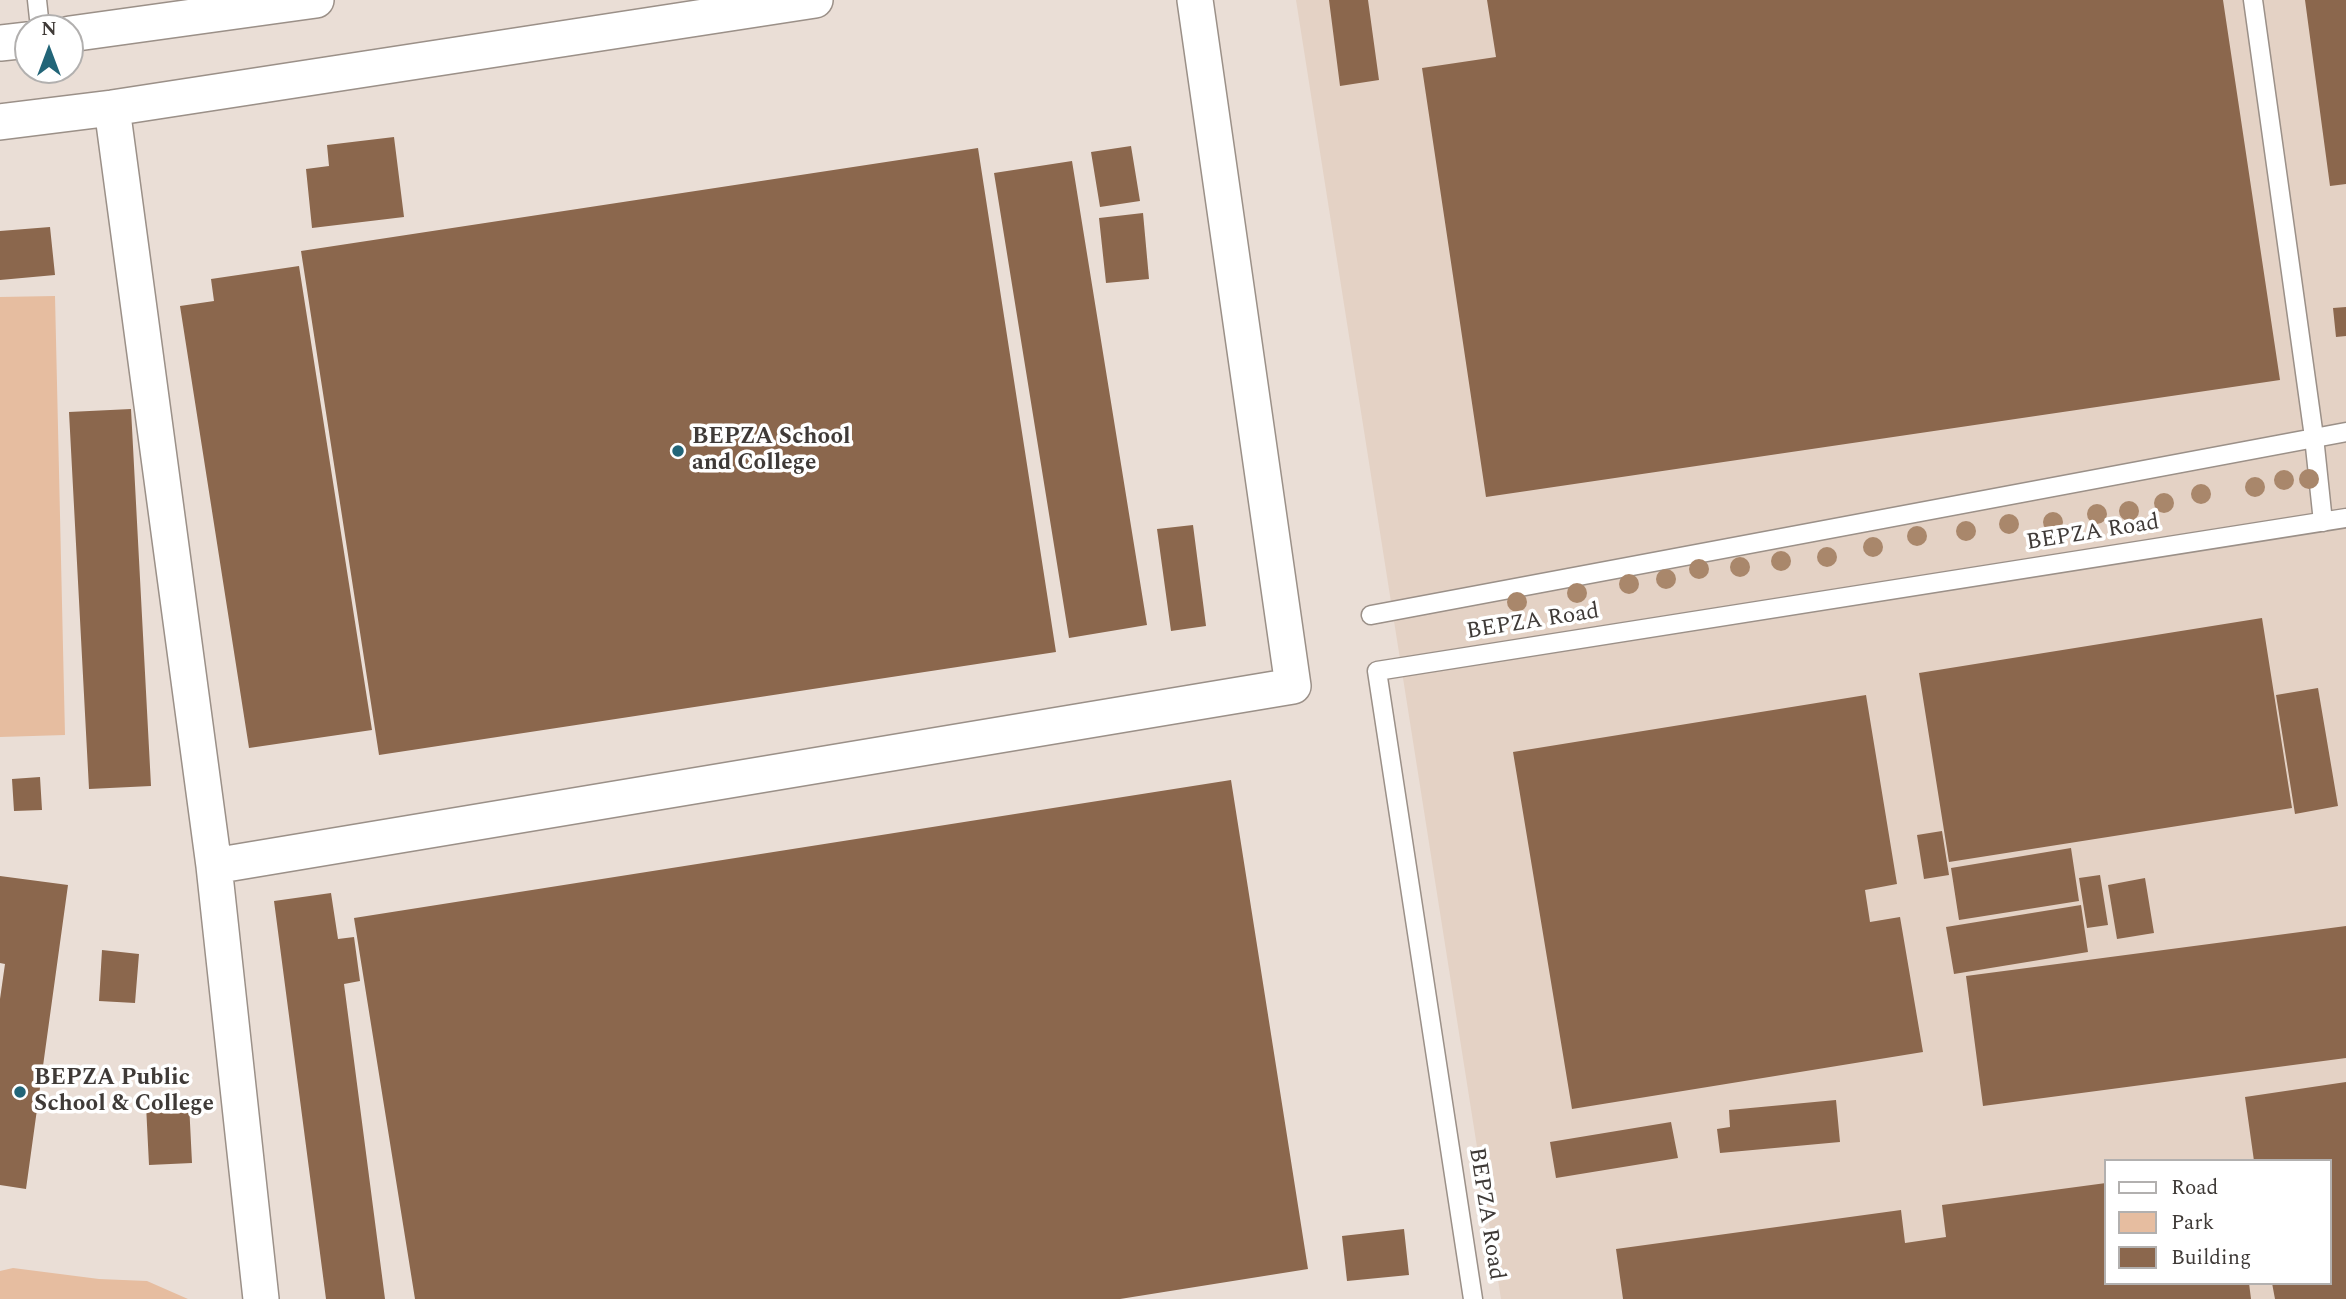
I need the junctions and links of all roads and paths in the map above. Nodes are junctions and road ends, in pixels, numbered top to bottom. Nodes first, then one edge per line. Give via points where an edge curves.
1 (316, 0) edge
2 (816, 0) edge
3 (1195, 0) edge
4 (2253, 0) edge
5 (84, 32) edge
6 (112, 108) junction
7 (0, 122) edge
8 (2346, 432) edge
9 (2314, 437) junction
10 (2346, 518) edge
11 (2323, 522) junction
12 (1371, 615) dead end
13 (214, 866) junction
14 (261, 1299) edge
15 (1473, 1299) edge

1 - 5 street
2 - 6 street
3 - 13 street via 1293,686
4 - 9 lane
6 - 7 street
6 - 13 street
8 - 9 lane, BEPZA Road
9 - 11 lane
9 - 12 lane, BEPZA Road
10 - 11 lane, BEPZA Road
11 - 15 lane, BEPZA Road via 1377,671
13 - 14 street

